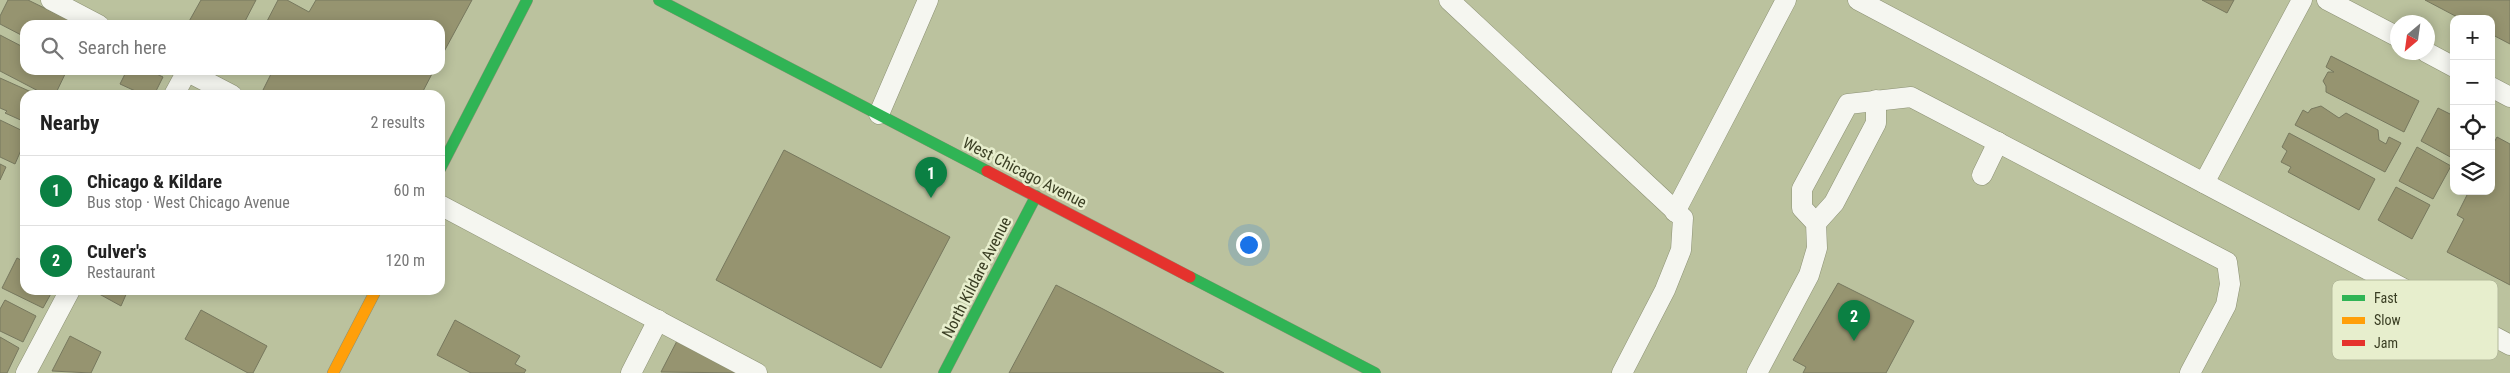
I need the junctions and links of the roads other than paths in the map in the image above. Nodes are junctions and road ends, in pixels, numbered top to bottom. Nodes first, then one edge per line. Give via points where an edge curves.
1 (51, 0) edge
2 (527, 0) edge
3 (659, 0) edge
4 (928, 0) edge
5 (1449, 0) edge
6 (1786, 0) edge
7 (1858, 0) edge
8 (2302, 0) edge
9 (2326, 0) edge
10 (89, 20) edge
11 (2390, 33) edge
12 (2435, 57) edge
13 (2450, 65) edge
14 (184, 75) edge
15 (194, 75) edge
16 (2495, 89) edge
17 (176, 90) edge
18 (222, 90) edge
19 (2510, 97) edge
20 (1876, 100) junction
21 (879, 114) junction
22 (1998, 142) junction
23 (445, 158) edge
24 (1982, 175) dead end
25 (2204, 183) junction
26 (1036, 196) junction
27 (445, 208) edge
28 (1676, 212) junction
29 (1816, 223) junction
30 (2387, 280) edge
31 (67, 295) edge
32 (373, 295) edge
33 (658, 320) junction
34 (2498, 339) edge
35 (2510, 345) edge
36 (26, 373) edge
37 (333, 373) edge
38 (631, 373) edge
39 (758, 373) edge
40 (944, 373) edge
41 (1375, 373) edge
42 (1622, 373) edge
43 (1757, 373) edge
44 (2190, 373) edge

1 - 10 lane
2 - 23 main road
3 - 21 main road, West Chicago Avenue
4 - 21 lane
5 - 28 lane
6 - 28 lane
7 - 25 lane
8 - 25 lane
9 - 11 lane
12 - 13 lane
14 - 17 lane
15 - 18 lane
16 - 19 lane
20 - 22 lane via 1911,97
20 - 29 lane via 1876,123 1834,203
20 - 29 lane via 1848,104 1802,189 1802,208
21 - 26 main road, West Chicago Avenue
22 - 24 lane
22 - 44 lane via 2227,262 2230,284 2226,305
25 - 30 lane
26 - 40 main road, North Kildare Avenue
26 - 41 main road, West Chicago Avenue
27 - 33 lane
28 - 42 lane via 1683,218 1681,250 1665,290
29 - 43 lane via 1817,248 1809,275
31 - 36 lane
32 - 37 main road
33 - 38 lane
33 - 39 lane
34 - 35 lane

